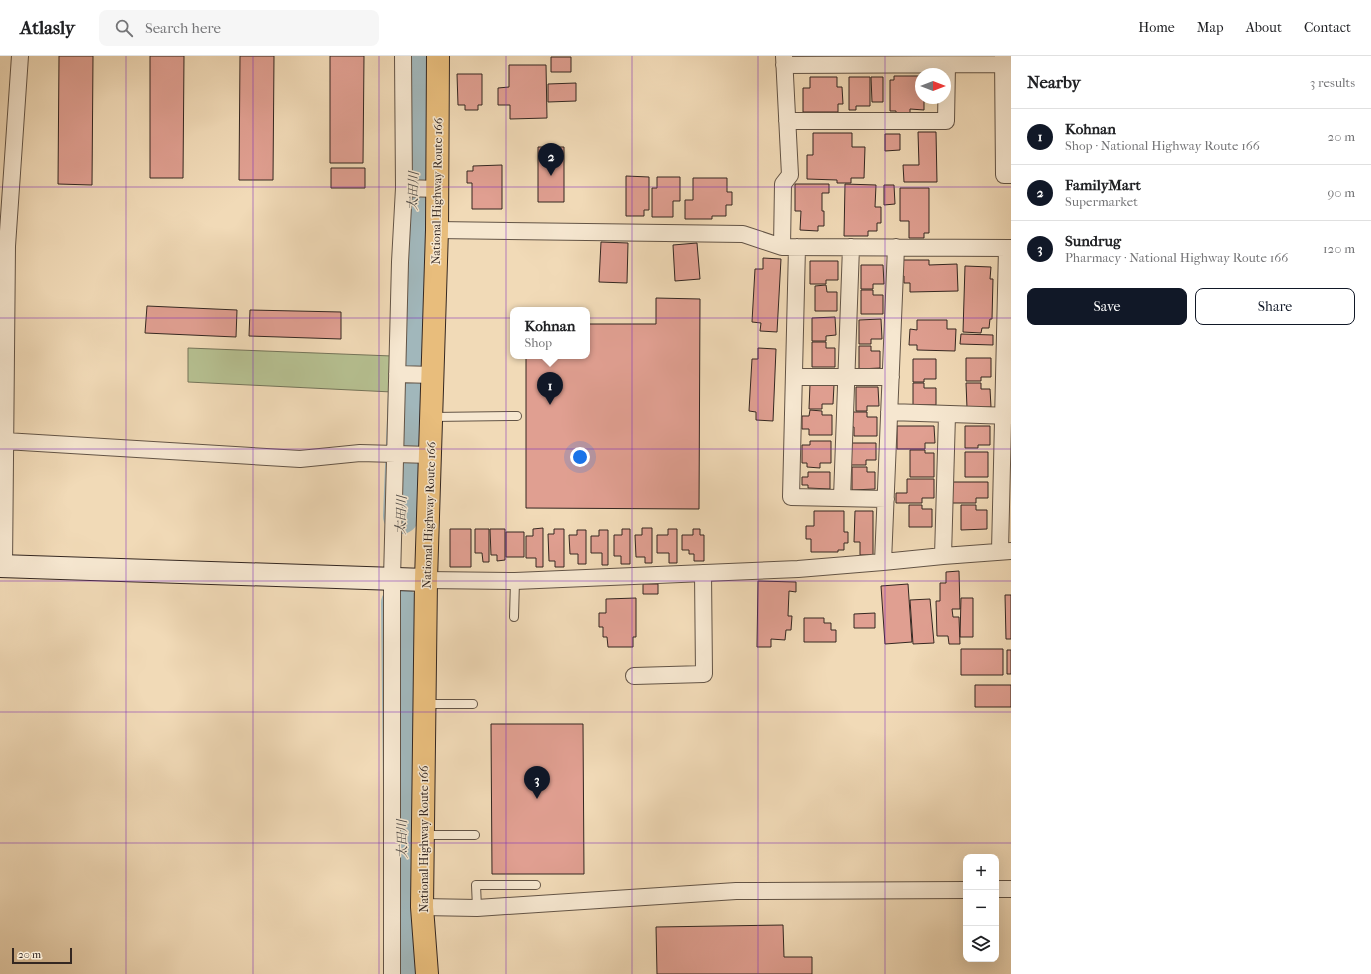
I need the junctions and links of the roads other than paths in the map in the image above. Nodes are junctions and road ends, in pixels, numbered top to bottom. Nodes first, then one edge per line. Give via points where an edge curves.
1 (20, 56) edge
2 (403, 56) edge
3 (438, 56) edge
4 (784, 60) edge
5 (1003, 60) edge
6 (947, 65) junction
7 (787, 121) junction
8 (1011, 175) edge
9 (407, 188) junction
10 (433, 189) junction
11 (437, 230) junction
12 (3, 246) edge
13 (789, 247) junction
14 (851, 247) junction
15 (896, 247) junction
16 (1009, 248) edge
17 (400, 374) junction
18 (426, 375) junction
19 (794, 377) junction
20 (847, 377) junction
21 (891, 377) junction
22 (889, 412) junction
23 (947, 415) junction
24 (517, 416) dead end
25 (1007, 416) edge
26 (432, 417) junction
27 (5, 441) junction
28 (409, 454) junction
29 (842, 498) junction
30 (886, 499) junction
31 (1005, 551) edge
32 (943, 556) junction
33 (883, 562) junction
34 (2, 566) edge
35 (703, 573) junction
36 (406, 579) junction
37 (515, 581) junction
38 (514, 617) dead end
39 (634, 676) dead end
40 (424, 704) junction
41 (473, 704) dead end
42 (423, 835) junction
43 (475, 835) dead end
44 (536, 884) dead end
45 (999, 889) edge
46 (1011, 889) edge
47 (963, 890) edge
48 (422, 907) junction
49 (476, 908) junction
50 (392, 974) edge
51 (427, 974) edge

1 - 12 street
2 - 9 street
3 - 10 highway, National Highway Route 166
4 - 6 street
4 - 7 street
5 - 6 street
5 - 8 street via 1004,175
6 - 7 street via 946,121
7 - 13 street via 790,175 783,184
9 - 10 street
9 - 17 street via 400,262
10 - 11 highway, National Highway Route 166
11 - 13 street via 744,234
11 - 18 highway, National Highway Route 166
12 - 27 street
13 - 14 street
13 - 19 street
14 - 15 street
14 - 20 street
15 - 16 street
15 - 21 street
16 - 25 street
17 - 18 street
17 - 28 street
18 - 26 highway, National Highway Route 166
19 - 20 street
19 - 29 street via 791,498
20 - 21 street
20 - 29 street
21 - 22 street
22 - 23 street
22 - 30 street
23 - 25 street
23 - 32 street
24 - 26 lane
25 - 31 street
26 - 28 highway, National Highway Route 166
27 - 28 street via 300,459 360,453
27 - 34 street
28 - 36 highway, National Highway Route 166
28 - 36 street
29 - 30 street
30 - 33 street
31 - 32 street
32 - 33 street
33 - 35 street
34 - 36 street
35 - 37 street
35 - 39 street via 704,674
36 - 37 street
36 - 40 highway, National Highway Route 166
36 - 50 street
37 - 38 lane
40 - 41 lane
40 - 42 highway, National Highway Route 166
42 - 43 lane
42 - 48 highway, National Highway Route 166
44 - 49 lane via 476,885
45 - 46 street
47 - 49 street via 736,891
48 - 49 street
48 - 51 highway, National Highway Route 166

